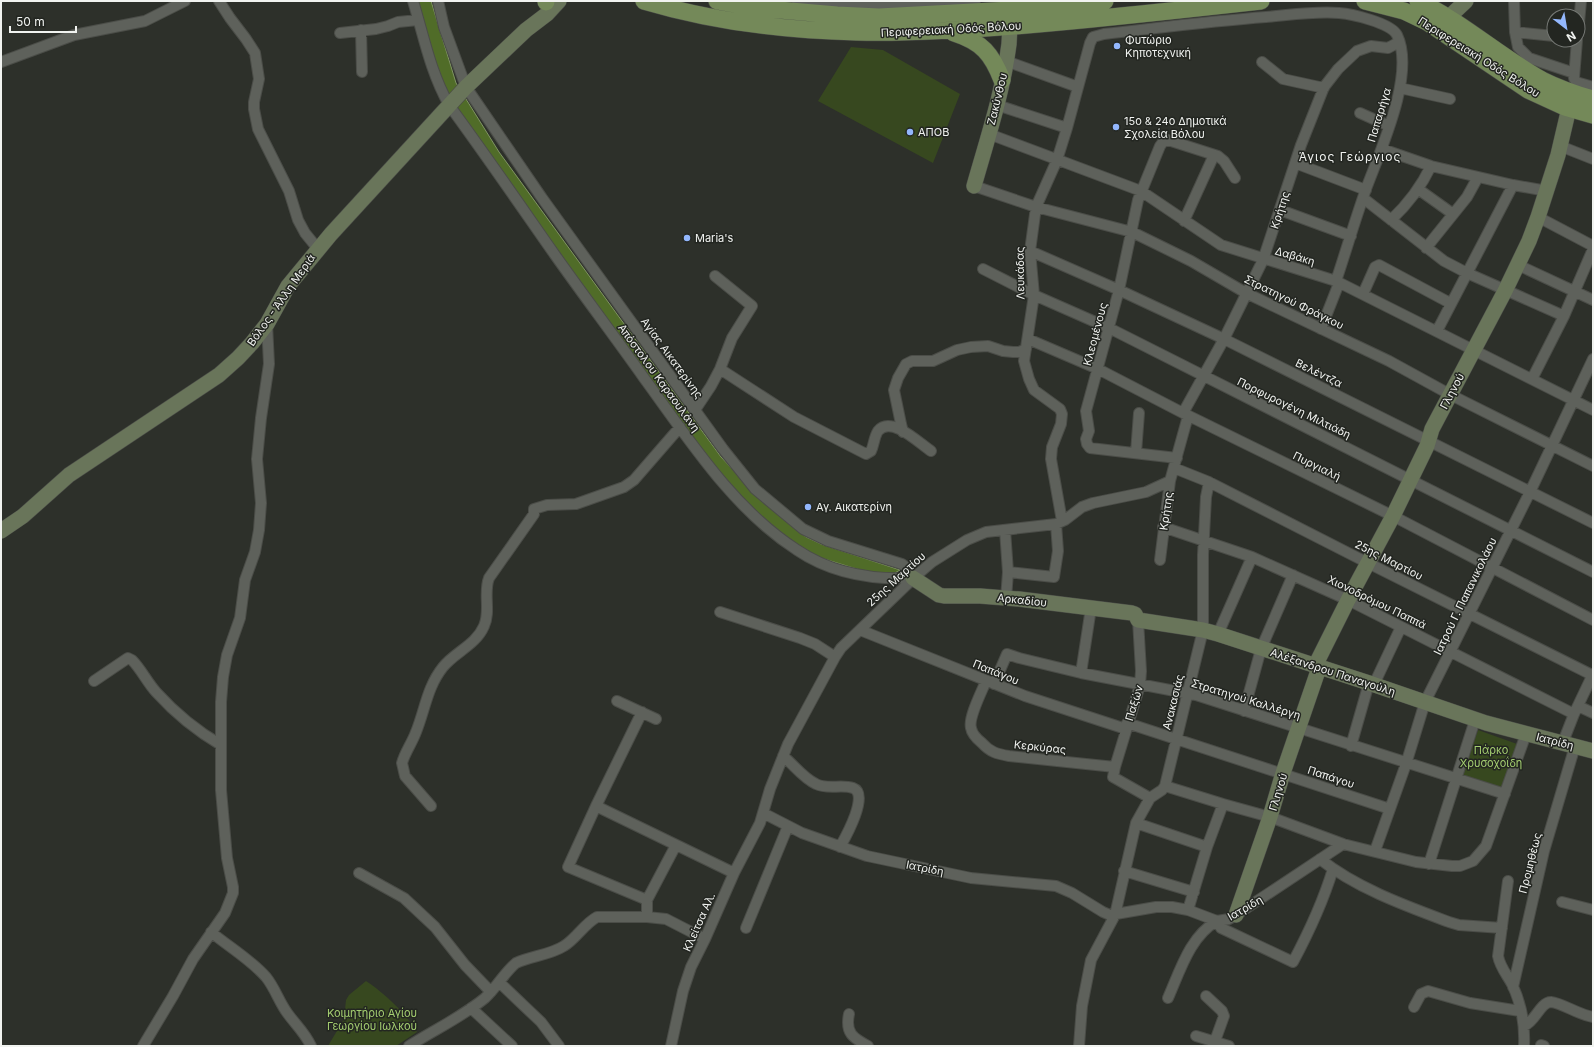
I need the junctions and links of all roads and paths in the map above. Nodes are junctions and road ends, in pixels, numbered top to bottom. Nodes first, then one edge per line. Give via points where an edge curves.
1 (185, 1) edge
2 (219, 1) edge
3 (412, 1) edge
4 (438, 1) edge
5 (549, 1) edge
6 (644, 1) edge
7 (717, 1) edge
8 (797, 1) edge
9 (1104, 1) edge
10 (1261, 1) edge
11 (1365, 1) edge
12 (1418, 1) edge
13 (1466, 1) edge
14 (1514, 1) edge
15 (942, 2) edge
16 (845, 3) edge
17 (974, 3) dead end
18 (1010, 13) edge
19 (1448, 18) junction
20 (418, 20) junction
21 (361, 30) junction
22 (948, 31) junction
23 (1515, 32) junction
24 (340, 33) dead end
25 (1546, 35) edge
26 (1399, 42) junction
27 (1577, 48) edge
28 (1006, 61) junction
29 (1, 62) edge
30 (1262, 62) dead end
31 (362, 72) dead end
32 (1575, 77) junction
33 (1002, 80) junction
34 (466, 87) junction
35 (1078, 87) junction
36 (1593, 87) edge
37 (1324, 88) junction
38 (1400, 88) junction
39 (1450, 99) dead end
40 (1593, 99) edge
41 (449, 104) junction
42 (997, 104) junction
43 (1569, 108) junction
44 (1360, 113) dead end
45 (1593, 115) edge
46 (1389, 126) junction
47 (1067, 128) junction
48 (989, 134) junction
49 (1560, 146) junction
50 (1382, 149) junction
51 (1214, 154) junction
52 (1593, 159) edge
53 (1056, 160) junction
54 (1295, 163) junction
55 (1431, 166) junction
56 (1478, 177) junction
57 (1235, 178) dead end
58 (1513, 185) junction
59 (974, 186) joint
60 (1418, 189) junction
61 (1141, 191) junction
62 (1547, 191) junction
63 (1365, 194) junction
64 (1036, 207) junction
65 (1280, 210) junction
66 (1454, 214) junction
67 (1538, 217) junction
68 (1184, 220) junction
69 (1391, 220) junction
70 (1132, 232) junction
71 (1351, 236) junction
72 (1593, 246) edge
73 (1426, 248) junction
74 (318, 249) junction
75 (1593, 250) edge
76 (1030, 251) junction
77 (1263, 260) junction
78 (1518, 266) junction
79 (983, 269) dead end
80 (1467, 274) junction
81 (715, 276) dead end
82 (1338, 282) junction
83 (1119, 290) junction
84 (1505, 291) junction
85 (1574, 292) junction
86 (1246, 293) junction
87 (1363, 294) junction
88 (1034, 295) junction
89 (1593, 300) edge
90 (1450, 303) junction
91 (1564, 316) junction
92 (267, 324) junction
93 (1109, 328) junction
94 (1321, 329) junction
95 (1437, 331) junction
96 (1224, 339) junction
97 (1027, 344) junction
98 (1474, 350) junction
99 (1593, 359) edge
100 (720, 369) junction
101 (1098, 369) junction
102 (1204, 377) junction
103 (1532, 379) junction
104 (1450, 395) junction
105 (1574, 400) junction
106 (695, 410) junction
107 (1593, 410) edge
108 (1139, 413) dead end
109 (1186, 415) junction
110 (680, 427) junction
111 (903, 432) junction
112 (1428, 442) junction
113 (1552, 446) junction
114 (931, 451) dead end
115 (1136, 453) junction
116 (1177, 458) junction
117 (1593, 466) edge
118 (1174, 468) junction
119 (1410, 479) junction
120 (1170, 481) junction
121 (1209, 482) junction
122 (1530, 492) junction
123 (1393, 516) junction
124 (1059, 523) junction
125 (1593, 523) edge
126 (1163, 527) junction
127 (1005, 530) junction
128 (1, 531) edge
129 (1511, 531) junction
130 (1204, 541) junction
131 (1252, 557) junction
132 (1160, 560) dead end
133 (1368, 563) junction
134 (1492, 568) junction
135 (1008, 572) junction
136 (1593, 572) edge
137 (1293, 575) junction
138 (913, 578) junction
139 (1006, 599) junction
140 (1348, 600) junction
141 (1091, 608) junction
142 (720, 612) dead end
143 (1470, 614) junction
144 (1592, 616) edge
145 (1136, 617) junction
146 (1401, 627) junction
147 (860, 630) junction
148 (1203, 630) junction
149 (1218, 634) junction
150 (1261, 648) junction
151 (1451, 652) junction
152 (835, 657) junction
153 (1317, 667) junction
154 (1080, 673) junction
155 (1593, 675) edge
156 (94, 680) dead end
157 (1373, 681) junction
158 (990, 682) junction
159 (1140, 685) junction
160 (1188, 693) junction
161 (617, 701) dead end
162 (1425, 702) junction
163 (1576, 710) junction
164 (1244, 711) junction
165 (642, 712) junction
166 (1593, 713) edge
167 (656, 718) dead end
168 (1475, 720) junction
169 (1126, 726) junction
170 (1299, 729) junction
171 (1526, 734) junction
172 (1176, 740) junction
173 (1569, 744) junction
174 (221, 745) junction
175 (1351, 746) junction
176 (1593, 751) edge
177 (783, 756) junction
178 (1406, 764) junction
179 (1115, 767) junction
180 (1283, 773) junction
181 (1456, 779) junction
182 (1165, 786) junction
183 (1505, 794) junction
184 (1150, 798) junction
185 (1223, 804) junction
186 (431, 806) dead end
187 (596, 806) junction
188 (1390, 809) junction
189 (763, 813) junction
190 (1270, 817) junction
191 (1136, 823) junction
192 (788, 826) junction
193 (1343, 844) junction
194 (676, 845) junction
195 (840, 847) junction
196 (1207, 847) junction
197 (1375, 852) junction
198 (1320, 859) junction
199 (1429, 864) junction
200 (1333, 869) junction
201 (1124, 871) junction
202 (359, 873) dead end
203 (734, 873) junction
204 (1508, 881) dead end
205 (1194, 892) junction
206 (647, 900) junction
207 (1562, 902) dead end
208 (1188, 910) junction
209 (1593, 910) edge
210 (1115, 915) junction
211 (1236, 916) junction
212 (647, 917) junction
213 (1217, 921) junction
214 (746, 928) dead end
215 (1502, 928) junction
216 (211, 932) junction
217 (705, 939) junction
218 (500, 983) junction
219 (1513, 987) junction
220 (491, 992) junction
221 (1206, 996) dead end
222 (1168, 998) dead end
223 (1414, 1007) dead end
224 (471, 1008) junction
225 (1520, 1011) junction
226 (850, 1014) dead end
227 (1593, 1017) edge
228 (1524, 1026) junction
229 (1196, 1036) dead end
230 (1215, 1041) junction
231 (143, 1046) edge
232 (311, 1046) edge
233 (409, 1046) edge
234 (512, 1046) edge
235 (559, 1046) edge
236 (670, 1046) edge
237 (868, 1046) edge
238 (1079, 1046) edge
239 (1229, 1046) edge
240 (1524, 1046) edge

1 - 29 street via 145,21 74,35
2 - 74 street via 255,53 260,79 254,102 258,129 289,191 298,220
3 - 20 street, Απόστολου Καραουλάνη
4 - 34 street, Αγίας Αικατερίνης via 444,27
5 - 34 street, Βόλος - Άλλη Μεριά via 526,30
6 - 22 main road, Περιφερειακή Οδός Βόλου via 736,22 774,27 849,33
7 - 18 main road, Περιφερειακή Οδός Βόλου via 756,8 865,16
8 - 16 street
9 - 18 main road, Περιφερειακή Οδός Βόλου
10 - 18 main road, Περιφερειακή Οδός Βόλου
11 - 43 main road, Περιφερειακή Οδός Βόλου via 1404,11 1427,22 1528,90
12 - 19 main road, Περιφερειακή Οδός Βόλου
13 - 19 street
14 - 23 street
15 - 16 street via 877,6
15 - 17 street
18 - 22 main road, Περιφερειακή Οδός Βόλου
18 - 28 street, Ζακύνθου
19 - 40 main road, Περιφερειακή Οδός Βόλου via 1542,80
20 - 21 street
20 - 41 street, Απόστολου Καραουλάνη via 426,53
21 - 24 street
21 - 31 street
22 - 33 main road via 985,49 993,59
23 - 25 street
23 - 32 street via 1518,47 1529,58
26 - 35 street, Λευκάδας via 1395,32 1385,26 1350,15 1321,13 1104,34 1092,39
26 - 37 street, Κρήτης via 1388,48 1371,46 1357,51 1338,69
26 - 38 street, Παπαρήγα via 1402,64
27 - 32 street
28 - 33 street, Ζακύνθου
28 - 35 street
30 - 37 street via 1283,79
32 - 36 street
33 - 42 street, Ζακύνθου
34 - 41 street, Βόλος - Άλλη Μεριά
34 - 106 street, Αγίας Αικατερίνης via 542,198
35 - 47 street, Λευκάδας
37 - 54 street, Κρήτης
38 - 39 street
38 - 46 street, Παπαρήγα
41 - 74 street, Βόλος - Άλλη Μεριά
41 - 110 street, Απόστολου Καραουλάνη
42 - 47 street
42 - 48 street, Ζακύνθου
43 - 45 main road, Περιφερειακή Οδός Βόλου
43 - 49 street, Γληνού
44 - 46 street
46 - 50 street, Παπαρήγα
47 - 53 street, Λευκάδας
48 - 53 street, Δαβάκη
48 - 59 street, Ζακύνθου
49 - 52 street
49 - 62 street, Γληνού
50 - 55 street
50 - 63 street, Παπαρήγα
51 - 57 street via 1224,161
51 - 61 street, Κλεομένους via 1170,141 1163,142
51 - 68 street
53 - 61 street, Δαβάκη
53 - 64 street, Λευκάδας
54 - 63 street
54 - 65 street, Κρήτης
55 - 56 street
55 - 60 street
56 - 58 street
56 - 66 street
58 - 62 street
58 - 80 street
59 - 64 street, Στρατηγού Φράγκου
60 - 66 street
60 - 69 street
61 - 68 street, Δαβάκη
61 - 70 street, Κλεομένους
62 - 67 street, Γληνού
63 - 69 street
63 - 71 street, Παπαρήγα
64 - 70 street, Στρατηγού Φράγκου
64 - 76 street, Λευκάδας
65 - 71 street
65 - 77 street, Κρήτης
66 - 73 street
67 - 72 street
67 - 78 street, Γληνού
68 - 77 street, Δαβάκη via 1220,246
69 - 73 street
70 - 83 street, Κλεομένους
70 - 86 street, Στρατηγού Φράγκου via 1191,261
71 - 82 street, Παπαρήγα
73 - 80 street
74 - 92 street, Βόλος - Άλλη Μεριά via 288,286
75 - 85 street
76 - 83 street, Βελέντζα
76 - 88 street, Λευκάδας
77 - 82 street, Δαβάκη
77 - 86 street, Κρήτης
78 - 84 street, Γληνού
78 - 85 street
79 - 88 street, Πορφυρογένη Μιλτιάδη
80 - 84 street
80 - 90 street
81 - 100 street via 752,306 732,338
82 - 87 street, Δαβάκη
82 - 94 street, Παπαρήγα
83 - 93 street, Κλεομένους
83 - 96 street, Βελέντζα
84 - 91 street
84 - 98 street, Γληνού
85 - 89 street
85 - 91 street
86 - 94 street, Στρατηγού Φράγκου
86 - 96 street, Κρήτης
87 - 90 street via 1378,265
87 - 95 street, Δαβάκη
88 - 93 street, Πορφυρογένη Μιλτιάδη
88 - 97 street, Λευκάδας
90 - 95 street
91 - 103 street
92 - 128 street, Βόλος - Άλλη Μεριά via 238,358 219,375 69,475 23,516
92 - 174 street via 269,364 257,459 261,503 259,530 255,552 245,580 240,618 223,677
93 - 101 street, Κλεομένους
93 - 102 street, Πορφυρογένη Μιλτιάδη
94 - 104 street, Στρατηγού Φράγκου via 1389,361
95 - 98 street, Δαβάκη
96 - 102 street, Κρήτης
96 - 112 street, Βελέντζα
97 - 101 street, Πυργιαλή
97 - 111 street via 1020,352 1003,351 988,346 971,347 957,350 933,361 912,361 906,364 894,390
97 - 124 street, Λευκάδας via 1024,360 1032,388 1060,409 1062,414 1062,424 1052,447 1051,459
98 - 103 street, Δαβάκη
98 - 104 street, Γληνού
99 - 105 street, Ιατρού Γ. Παπανικολάου
100 - 106 street
100 - 111 street via 794,417 866,454 871,452 879,429 891,426
101 - 109 street, Πυργιαλή
101 - 115 street, Κλεομένους via 1086,411 1089,431 1087,444 1094,449
102 - 109 street, Κρήτης
102 - 119 street, Πορφυρογένη Μιλτιάδη
103 - 105 street, Δαβάκη
104 - 112 street, Γληνού
104 - 113 street, Στρατηγού Φράγκου
105 - 107 street, Δαβάκη
105 - 113 street, Ιατρού Γ. Παπανικολάου
106 - 138 street, Αγίας Αικατερίνης via 755,489 798,526 828,541 902,564
108 - 115 street
109 - 116 street, Κρήτης
109 - 123 street, Πυργιαλή
110 - 138 street, Απόστολου Καραουλάνη via 752,514 798,551 852,573 880,578
110 - 186 street via 634,480 624,487 576,504 547,505 534,509 534,514 488,581 484,628 438,675 428,693 417,732 403,760 405,776
111 - 114 street
112 - 119 street, Γληνού
112 - 122 street, Βελέντζα
113 - 117 street, Στρατηγού Φράγκου
113 - 122 street, Ιατρού Γ. Παπανικολάου
115 - 116 street, Κλεομένους
116 - 118 street, Κρήτης
118 - 120 street, Κρήτης
118 - 121 street, 25ης Μαρτίου
119 - 123 street, Γληνού
119 - 129 street, Πορφυρογένη Μιλτιάδη
120 - 124 street, 25ης Μαρτίου via 1146,492 1082,507
120 - 126 street, Κρήτης
121 - 130 street, Ανακασιάς
121 - 133 street, 25ης Μαρτίου
122 - 125 street, Βελέντζα
122 - 129 street, Ιατρού Γ. Παπανικολάου
123 - 133 street, Γληνού
123 - 134 street, Πυργιαλή
124 - 127 street, 25ης Μαρτίου
124 - 135 street via 1054,577
126 - 130 street, Χιονοδρόμου Παππά
126 - 132 street, Κρήτης
127 - 135 street
127 - 138 street, 25ης Μαρτίου via 986,532 967,540 932,562
129 - 134 street, Ιατρού Γ. Παπανικολάου
129 - 136 street, Πορφυρογένη Μιλτιάδη
130 - 131 street, Χιονοδρόμου Παππά
130 - 148 street, Ανακασιάς
131 - 137 street, Χιονοδρόμου Παππά
131 - 149 street
133 - 140 street, Γληνού
133 - 143 street, 25ης Μαρτίου
134 - 143 street, Ιατρού Γ. Παπανικολάου
134 - 144 street, Πυργιαλή
135 - 139 street
137 - 140 street, Χιονοδρόμου Παππά
137 - 150 street
138 - 139 street, Αρκαδίου via 942,595
138 - 147 street, 25ης Μαρτίου
139 - 141 street, Αρκαδίου
140 - 146 street, Χιονοδρόμου Παππά
140 - 153 street, Γληνού
141 - 145 street, Αρκαδίου via 1132,612
141 - 154 street
142 - 152 street via 800,638
143 - 151 street, Ιατρού Γ. Παπανικολάου
143 - 155 street, 25ης Μαρτίου
145 - 148 street, Αλέξανδρου Παναγούλη
145 - 159 street, Παξών
146 - 151 street, Χιονοδρόμου Παππά
146 - 157 street
147 - 152 street, 25ης Μαρτίου
147 - 158 street, Παπάγου
148 - 149 street, Αλέξανδρου Παναγούλη
148 - 160 street, Ανακασιάς
149 - 150 street, Αλέξανδρου Παναγούλη
150 - 153 street, Αλέξανδρου Παναγούλη
150 - 164 street
151 - 162 street, Ιατρού Γ. Παπανικολάου
151 - 163 street, Χιονοδρόμου Παππά
152 - 177 street, 25ης Μαρτίου
153 - 157 street, Αλέξανδρου Παναγούλη
153 - 170 street, Γληνού
154 - 158 street, Στρατηγού Καλλέργη via 1007,654
154 - 159 street, Στρατηγού Καλλέργη
155 - 163 street, Προμηθέως
156 - 174 street via 120,662 130,659 168,704 203,734
157 - 162 street, Αλέξανδρου Παναγούλη
157 - 175 street
158 - 169 street, Παπάγου via 1058,708
158 - 179 street, Κερκύρας via 970,725 974,734 991,751 999,755
159 - 160 street, Στρατηγού Καλλέργη
159 - 169 street, Παξών
160 - 164 street, Στρατηγού Καλλέργη
160 - 172 street, Ανακασιάς
161 - 165 street
162 - 168 street, Αλέξανδρου Παναγούλη
162 - 178 street, Ιατρού Γ. Παπανικολάου
163 - 166 street, Χιονοδρόμου Παππά
163 - 173 street, Προμηθέως
164 - 170 street, Στρατηγού Καλλέργη
165 - 167 street
165 - 187 street
168 - 171 street, Αλέξανδρου Παναγούλη
168 - 181 street
169 - 172 street, Παπάγου
169 - 179 street, Παξών
170 - 175 street, Στρατηγού Καλλέργη
170 - 180 street, Γληνού
171 - 173 street, Ιατρίδη
171 - 183 street, Ιατρίδη
172 - 180 street, Παπάγου
172 - 182 street, Ανακασιάς
173 - 176 street, Ιατρίδη
173 - 219 street, Προμηθέως
174 - 216 street via 221,790 227,858 233,887 225,913
175 - 178 street, Στρατηγού Καλλέργη
177 - 189 street, 25ης Μαρτίου
177 - 195 street via 815,784 829,788 853,788 857,791 859,798 856,814
178 - 181 street, Στρατηγού Καλλέργη
178 - 188 street, Ιατρού Γ. Παπανικολάου
179 - 184 street via 1113,778
180 - 188 street, Παπάγου
180 - 190 street, Γληνού
181 - 183 street, Στρατηγού Καλλέργη
181 - 199 street
182 - 184 street
182 - 185 street
183 - 199 street, Ιατρίδη via 1486,846 1478,857 1460,866
184 - 191 street
185 - 190 street
185 - 196 street
187 - 194 street
187 - 206 street via 568,867
188 - 197 street, Ιατρού Γ. Παπανικολάου
189 - 192 street, Ιατρίδη
189 - 203 street, Κλείτσα Αλ.
190 - 193 street
190 - 211 street, Γληνού
191 - 196 street
191 - 201 street
192 - 195 street, Ιατρίδη
192 - 214 street
193 - 197 street, Ιατρίδη
193 - 198 street, Ιατρίδη
194 - 203 street
194 - 206 street
195 - 210 street, Ιατρίδη via 878,859 971,878 1056,886 1103,912
196 - 205 street
197 - 199 street, Ιατρίδη
198 - 200 street
198 - 211 street, Ιατρίδη
200 - 213 street via 1326,894 1293,962 1222,928
200 - 215 street via 1373,890 1449,922
201 - 205 street
201 - 210 street
202 - 220 street via 404,898 435,927 465,965
203 - 217 street, Κλείτσα Αλ.
204 - 215 street
205 - 208 street
206 - 212 street
207 - 209 street
208 - 210 street, Ιατρίδη via 1156,908
208 - 213 street, Ιατρίδη
210 - 238 street via 1091,960 1082,1006
211 - 213 street, Ιατρίδη
212 - 217 street via 671,921
212 - 218 street via 597,917 564,947 516,963
213 - 222 street via 1209,926 1192,947
215 - 219 street via 1499,960
216 - 231 street
216 - 232 street via 266,977 282,1006 302,1030
217 - 236 street, Κλείτσα Αλ. via 683,990
218 - 220 street
218 - 235 street via 541,1022
219 - 225 street
220 - 224 street
221 - 230 street via 1224,1016
223 - 225 street via 1419,996 1428,991 1470,1003
224 - 233 street
224 - 234 street
225 - 228 street
226 - 237 street via 849,1031
227 - 228 street via 1549,1002
228 - 240 street
229 - 230 street
230 - 239 street

